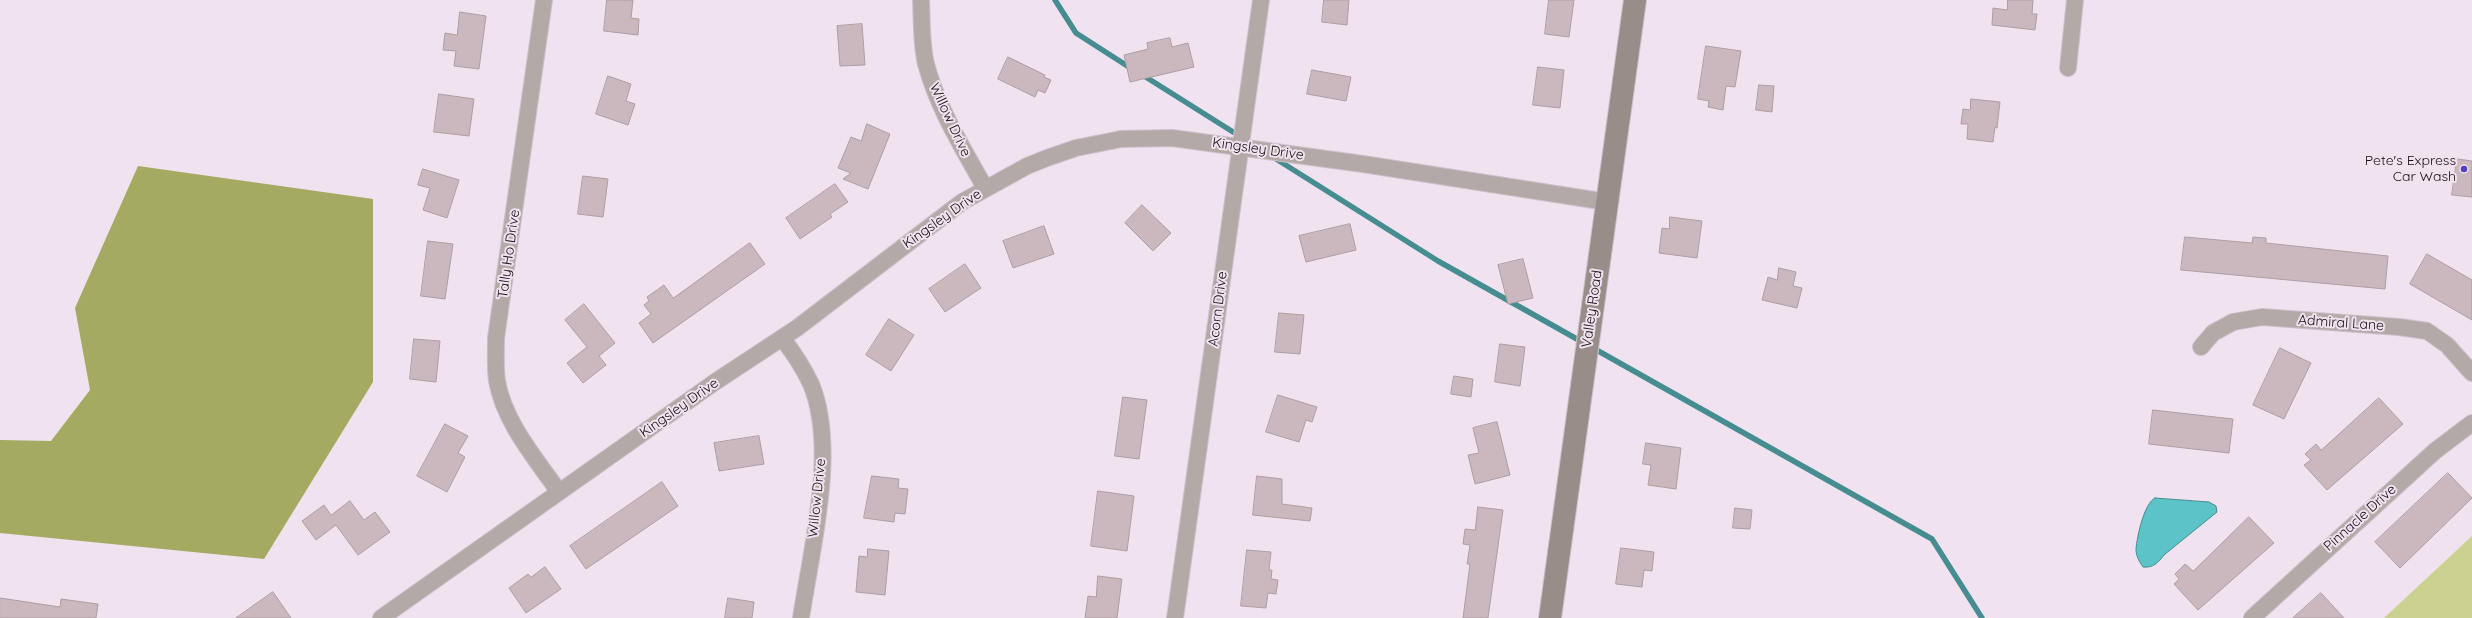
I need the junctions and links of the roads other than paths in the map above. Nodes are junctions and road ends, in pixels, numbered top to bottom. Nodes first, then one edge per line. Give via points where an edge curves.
1 (544, 0) edge
2 (921, 0) edge
3 (1261, 0) edge
4 (1635, 0) edge
5 (2076, 0) edge
6 (2068, 68) dead end
7 (1242, 147) junction
8 (985, 188) junction
9 (1607, 202) junction
10 (782, 338) junction
11 (2201, 347) dead end
12 (2472, 373) edge
13 (2472, 423) edge
14 (559, 492) junction
15 (381, 618) edge
16 (801, 618) edge
17 (1175, 618) edge
18 (1550, 618) edge
19 (2252, 618) edge

1 - 14 street, Tally Ho Drive via 496,338 495,367 504,404 516,429
2 - 8 street, Willow Drive via 922,43 926,63 955,134
3 - 7 street, Acorn Drive
4 - 9 street, Valley Road
5 - 6 street
7 - 8 street, Kingsley Drive via 1172,138 1121,139 1076,148 1048,158
7 - 9 street, Kingsley Drive
7 - 17 street, Acorn Drive via 1234,183
8 - 10 street, Kingsley Drive via 938,219
9 - 18 street, Valley Road
10 - 14 street, Kingsley Drive
10 - 16 street, Willow Drive via 796,356 811,384 822,438 821,483
11 - 12 street, Admiral Lane via 2214,333 2233,322 2262,317 2399,327 2427,331 2448,345
13 - 19 street, Pinnacle Drive via 2435,450
14 - 15 street, Kingsley Drive

